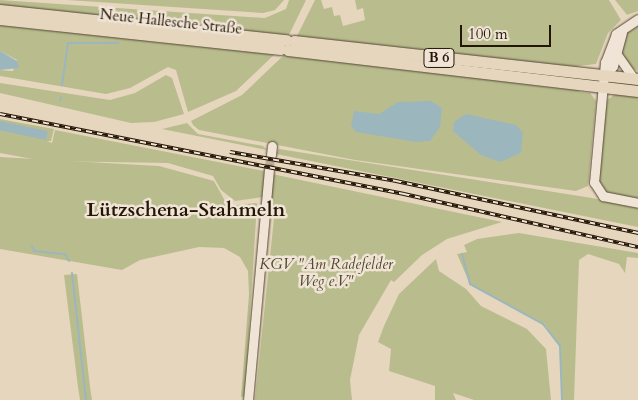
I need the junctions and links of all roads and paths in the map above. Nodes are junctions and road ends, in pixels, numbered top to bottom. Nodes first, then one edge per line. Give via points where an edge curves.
1 (0, 10) edge
2 (0, 19) edge
3 (638, 19) edge
4 (627, 25) junction
5 (287, 45) junction
6 (616, 53) junction
7 (636, 79) edge
8 (605, 81) junction
9 (638, 91) edge
10 (269, 170) tunnel mouth
11 (638, 203) edge
12 (248, 398) edge

1 - 5 main road, Neue Hallesche Straße / B 6
2 - 5 main road, Neue Hallesche Straße / B 6
3 - 4 street
4 - 6 street
4 - 8 street via 611,44
5 - 8 main road, Neue Hallesche Straße / B 6
6 - 7 street
6 - 8 street
7 - 8 main road, Neue Hallesche Straße / B 6
8 - 9 main road, Neue Hallesche Straße / B 6
8 - 11 street via 596,190 603,196
10 - 12 street

